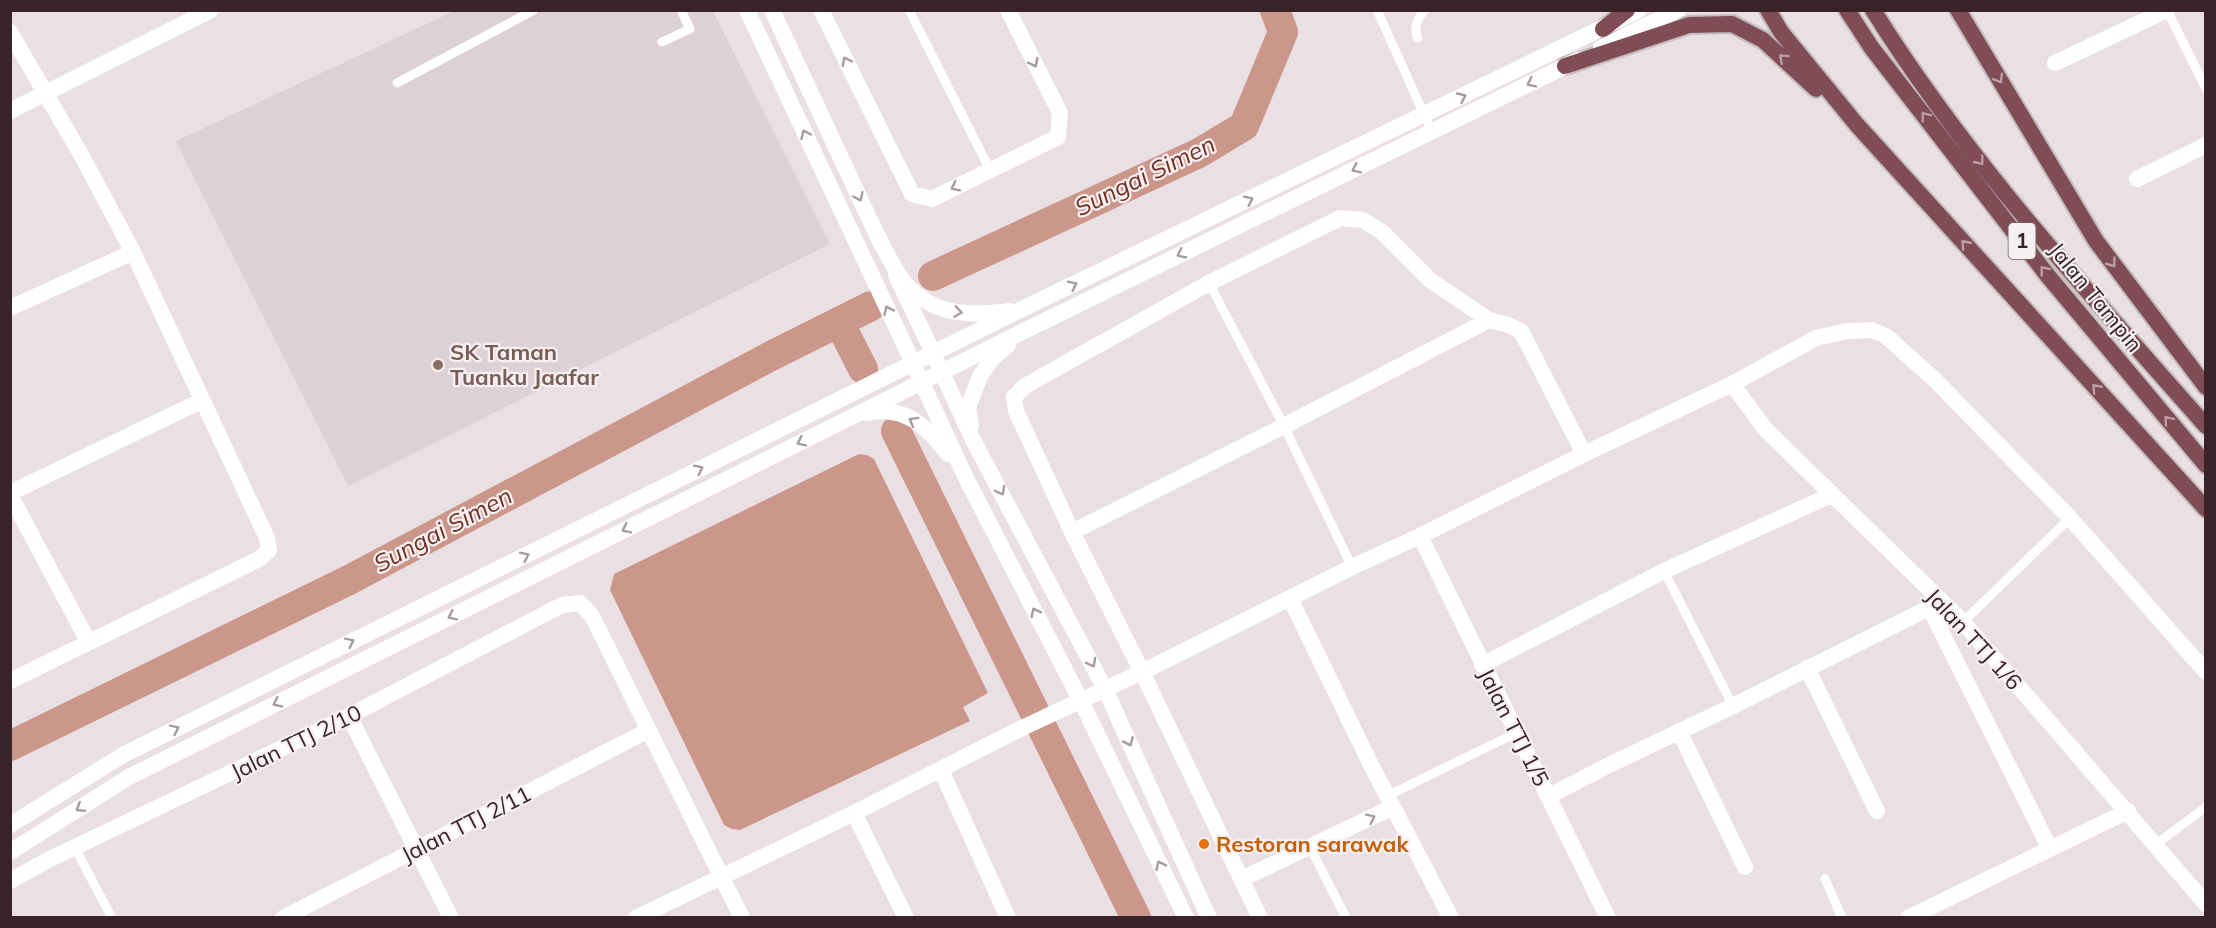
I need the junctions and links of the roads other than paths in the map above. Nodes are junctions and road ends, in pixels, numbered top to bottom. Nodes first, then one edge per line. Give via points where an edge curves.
1 (534, 10) edge
2 (681, 10) edge
3 (747, 10) edge
4 (772, 10) edge
5 (821, 10) edge
6 (909, 10) edge
7 (1008, 10) edge
8 (1425, 10) edge
9 (1628, 10) edge
10 (1639, 10) edge
11 (1678, 10) edge
12 (1768, 10) edge
13 (1847, 10) edge
14 (1873, 10) edge
15 (1958, 10) edge
16 (1967, 10) edge
17 (2167, 10) edge
18 (1378, 11) edge
19 (204, 12) edge
20 (1603, 29) junction
21 (10, 32) edge
22 (1418, 38) dead end
23 (662, 42) dead end
24 (1986, 57) junction
25 (2055, 63) dead end
26 (1564, 66) junction
27 (397, 83) dead end
28 (2205, 89) edge
29 (45, 93) junction
30 (10, 111) edge
31 (1426, 114) junction
32 (1857, 125) junction
33 (1432, 132) junction
34 (2205, 145) edge
35 (990, 170) junction
36 (1308, 172) junction
37 (2137, 179) dead end
38 (1316, 188) junction
39 (876, 232) junction
40 (133, 252) junction
41 (1209, 283) junction
42 (10, 308) edge
43 (1020, 310) junction
44 (1489, 320) junction
45 (1022, 332) junction
46 (933, 353) junction
47 (913, 363) junction
48 (942, 372) junction
49 (921, 382) junction
50 (1732, 384) junction
51 (2205, 387) edge
52 (201, 401) junction
53 (853, 416) junction
54 (1284, 426) junction
55 (2205, 426) edge
56 (973, 440) junction
57 (1584, 454) junction
58 (2205, 465) edge
59 (966, 478) junction
60 (10, 494) edge
61 (1831, 495) junction
62 (2205, 509) edge
63 (2070, 518) junction
64 (1072, 532) junction
65 (1420, 536) junction
66 (1352, 567) junction
67 (1664, 571) junction
68 (1290, 598) junction
69 (1935, 605) junction
70 (1963, 622) junction
71 (88, 641) junction
72 (1482, 665) junction
73 (1807, 668) junction
74 (1142, 672) junction
75 (2205, 672) edge
76 (10, 681) edge
77 (1106, 688) junction
78 (1081, 701) junction
79 (1733, 706) junction
80 (349, 716) junction
81 (649, 730) junction
82 (1679, 731) junction
83 (1518, 732) junction
84 (941, 770) junction
85 (1549, 796) junction
86 (1390, 802) junction
87 (2205, 807) edge
88 (1877, 811) dead end
89 (2127, 811) junction
90 (854, 813) junction
91 (10, 825) edge
92 (2155, 845) junction
93 (1310, 847) junction
94 (75, 848) junction
95 (417, 849) junction
96 (2050, 849) junction
97 (10, 852) edge
98 (1745, 867) dead end
99 (723, 876) junction
100 (1242, 879) junction
101 (1825, 879) dead end
102 (10, 881) edge
103 (2205, 904) edge
104 (1911, 917) edge
105 (112, 918) edge
106 (284, 918) edge
107 (451, 918) edge
108 (636, 918) edge
109 (742, 918) edge
110 (906, 918) edge
111 (1008, 918) edge
112 (1186, 918) edge
113 (1209, 918) edge
114 (1260, 918) edge
115 (1346, 918) edge
116 (1450, 918) edge
117 (1608, 918) edge
118 (1842, 918) edge

1 - 27 lane
2 - 23 lane via 690,29
47 -> 3 street
4 -> 39 street
35 -> 5 street via 932,199 912,194
6 - 35 lane
7 -> 35 street via 1060,113 1058,137
8 - 22 lane via 1416,24
9 - 20 highway
10 - 20 street
11 - 26 street
12 - 32 highway via 1780,32
58 -> 13 highway, Jalan Tampin / 1 via 2048,276
14 -> 55 highway, Jalan Tampin / 1 via 1955,129 2065,266
15 - 24 highway
16 - 24 highway
17 - 25 street
17 - 28 lane
18 - 31 lane
19 - 29 street
31 -> 20 street
21 - 29 street
24 -> 51 highway via 2096,241
32 -> 26 highway via 1763,40 1732,24 1689,25
26 -> 33 street
29 - 30 street
29 - 40 street
31 - 33 lane
31 - 36 street
62 -> 32 highway
33 -> 38 street
34 - 37 street
36 - 38 street
43 -> 36 street
38 -> 45 street
39 -> 43 street via 901,278 925,303 964,314
39 - 46 street
40 - 42 street
40 - 52 street
41 - 44 street via 1340,218 1363,220 1382,232 1430,280
41 - 54 lane
41 - 64 street via 1025,386 1014,397 1016,411
43 - 46 street
44 - 54 street
44 - 57 street via 1521,331
45 - 48 street
45 - 56 street via 992,359 980,376 968,407
46 - 47 street
46 - 48 street
47 - 49 street
91 -> 47 street via 123,755
48 - 49 street
48 - 56 street
49 - 53 street
49 - 59 street
50 - 57 street
50 - 61 street, Jalan TTJ 1/6 via 1766,430
50 - 63 street via 1816,338 1872,330 1886,336 1934,379
52 - 60 street
52 - 71 street via 269,549 259,559
59 -> 53 street via 933,434 913,419 885,410
53 -> 97 street via 129,777
54 - 64 street
54 - 66 lane
56 -> 77 street
57 - 65 street
78 -> 59 street
60 - 71 street
61 - 67 street
61 - 69 street, Jalan TTJ 1/6
63 - 70 lane
63 - 75 street
64 - 74 street
65 - 66 street
65 - 72 street, Jalan TTJ 1/5
66 - 68 street
67 - 72 street
67 - 79 lane
68 - 74 street
68 - 86 street
69 - 70 street, Jalan TTJ 1/6
69 - 73 street
69 - 96 street
70 - 89 street, Jalan TTJ 1/6
71 - 76 street
72 - 83 street, Jalan TTJ 1/5
73 - 79 street
73 - 88 street
74 - 77 street
74 - 100 street
77 - 78 street
77 -> 113 street
78 - 84 street
112 -> 78 street
79 - 82 street
80 - 81 street, Jalan TTJ 2/10 via 562,605 580,603 592,616
80 - 94 street, Jalan TTJ 2/10
80 - 95 street
81 - 95 street, Jalan TTJ 2/11
81 - 99 street
82 - 85 street
82 - 98 street
83 - 85 street, Jalan TTJ 1/5
83 - 86 lane
84 - 90 street
84 - 111 street
85 - 117 street, Jalan TTJ 1/5
93 -> 86 street
86 - 116 street
87 - 92 lane
89 - 92 street, Jalan TTJ 1/6
89 - 96 street
90 - 99 street
90 - 110 street
92 - 103 street, Jalan TTJ 1/6
93 - 100 street
93 - 115 lane
94 - 102 street, Jalan TTJ 2/10
94 - 105 lane
95 - 106 street, Jalan TTJ 2/11
95 - 107 street
96 - 104 street
99 - 108 street
99 - 109 street
100 - 114 street
101 - 118 lane

